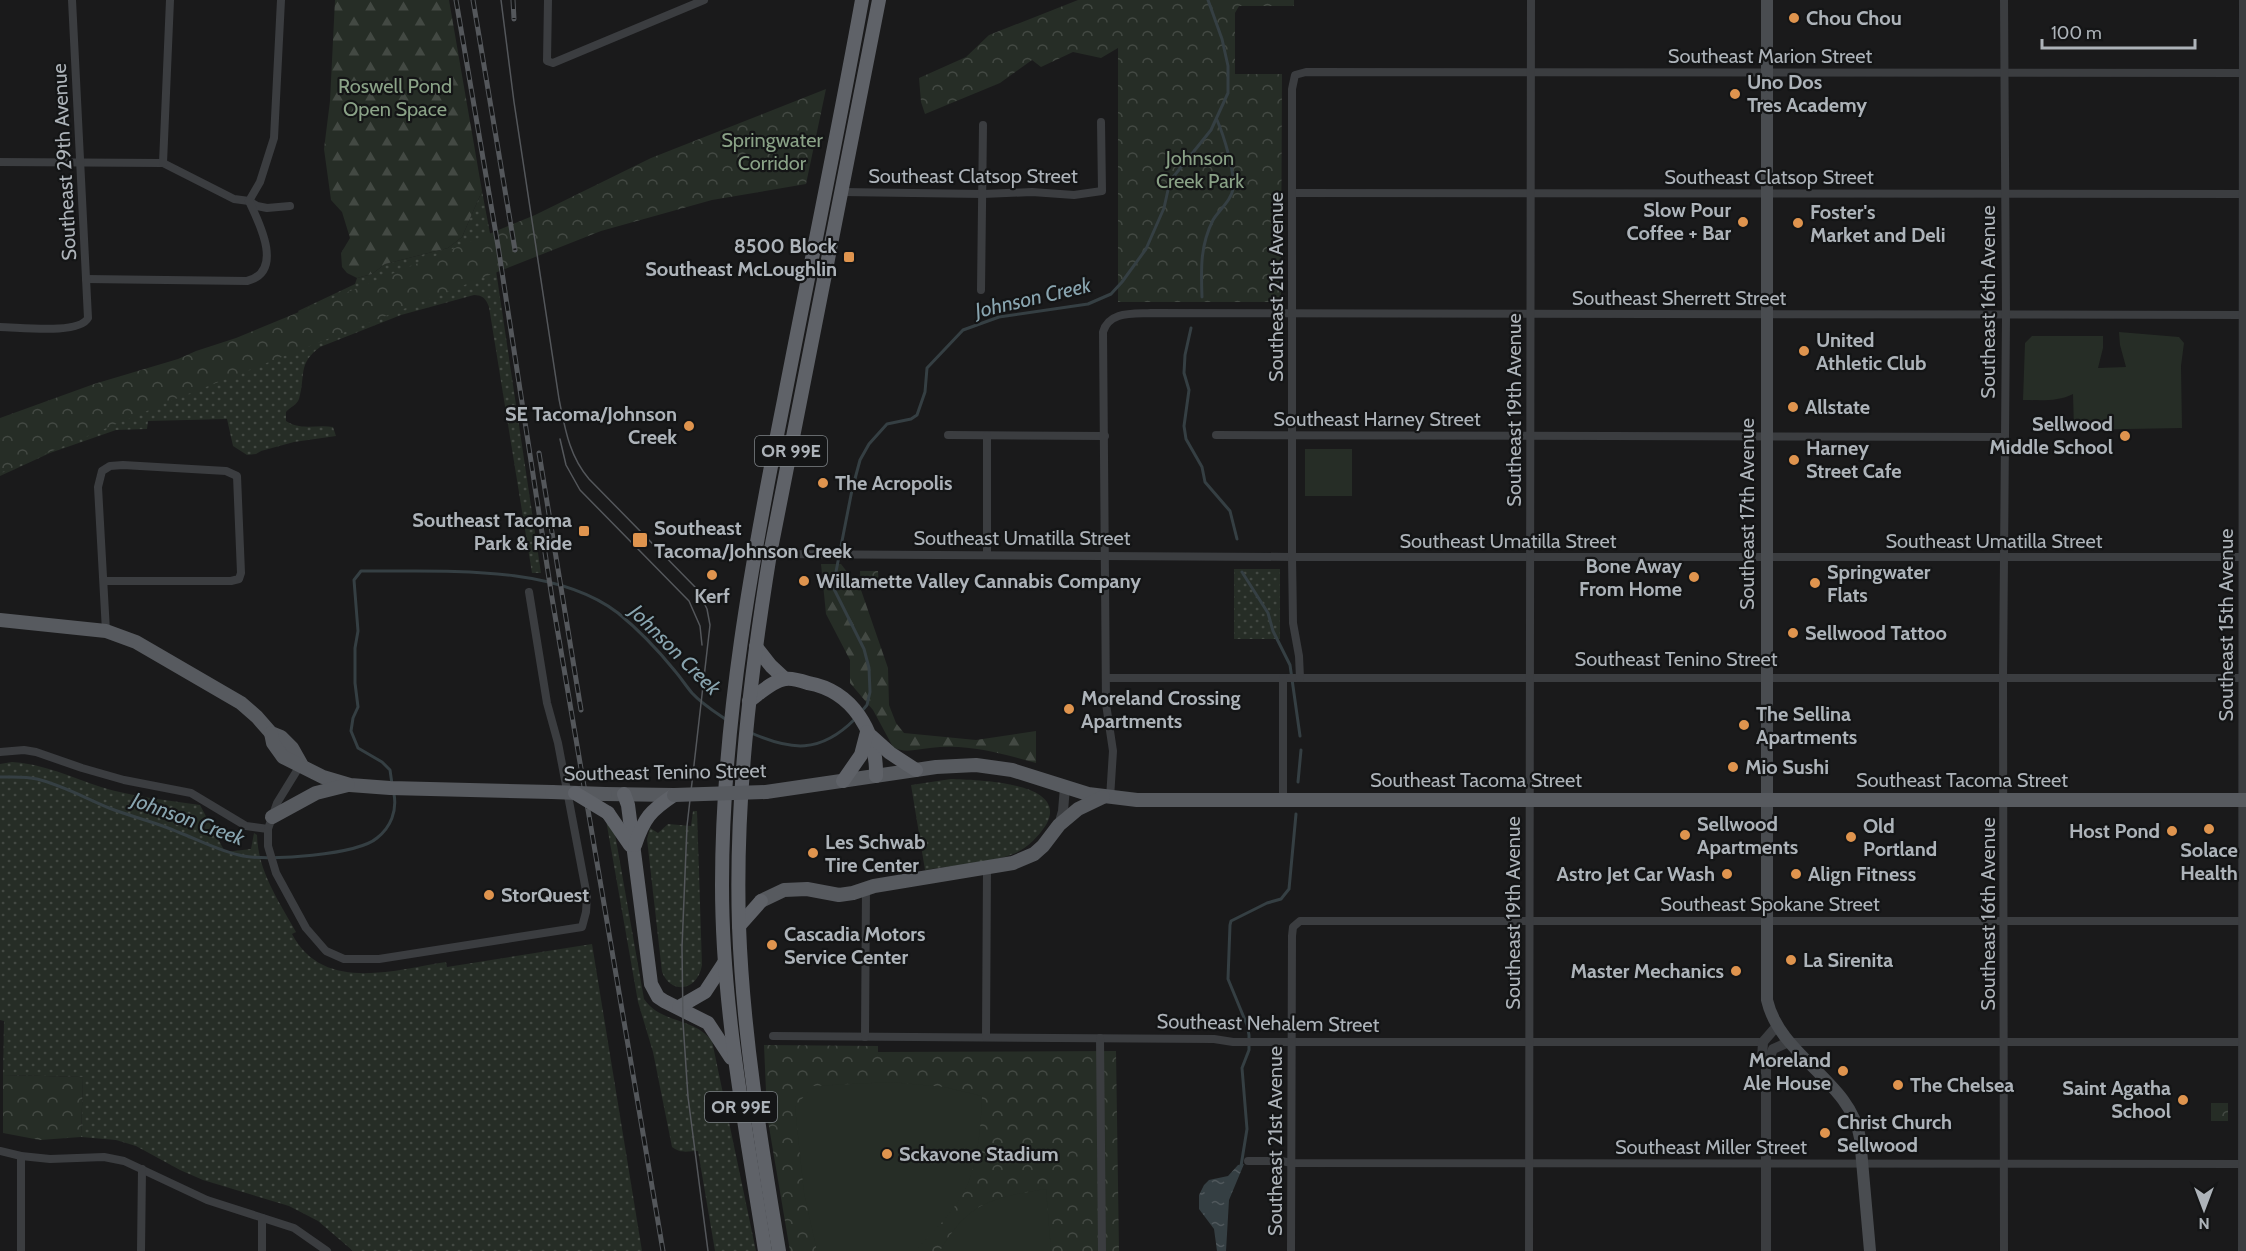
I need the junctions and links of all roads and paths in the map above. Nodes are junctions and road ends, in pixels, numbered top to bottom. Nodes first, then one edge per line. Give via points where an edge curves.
1 (72, 0) edge
2 (170, 0) edge
3 (281, 0) edge
4 (548, 0) edge
5 (704, 0) edge
6 (862, 0) edge
7 (879, 0) edge
8 (1531, 0) edge
9 (1767, 0) edge
10 (2004, 0) edge
11 (2243, 0) edge
12 (1767, 72) junction
13 (1530, 73) junction
14 (2004, 73) junction
15 (2244, 73) edge
16 (1295, 75) joint
17 (1101, 122) dead end
18 (982, 125) dead end
19 (0, 162) edge
20 (81, 162) junction
21 (163, 163) junction
22 (843, 192) junction
23 (1293, 193) junction
24 (1530, 193) junction
25 (2004, 193) junction
26 (983, 194) junction
27 (1767, 194) junction
28 (2244, 194) edge
29 (249, 201) junction
30 (290, 206) dead end
31 (86, 279) junction
32 (981, 290) dead end
33 (1293, 315) junction
34 (1530, 315) junction
35 (1767, 315) junction
36 (2244, 315) edge
37 (2006, 316) junction
38 (0, 327) edge
39 (948, 435) dead end
40 (1216, 435) dead end
41 (2244, 435) edge
42 (987, 436) junction
43 (1105, 436) junction
44 (1293, 436) junction
45 (1531, 436) junction
46 (1767, 436) junction
47 (2005, 437) junction
48 (770, 554) junction
49 (987, 554) junction
50 (1105, 555) junction
51 (1292, 557) junction
52 (1530, 557) junction
53 (1767, 557) junction
54 (2244, 557) edge
55 (2005, 558) junction
56 (105, 581) junction
57 (529, 592) dead end
58 (0, 620) edge
59 (106, 631) junction
60 (756, 647) junction
61 (1106, 678) junction
62 (1286, 678) junction
63 (1300, 678) junction
64 (1529, 678) junction
65 (1767, 678) junction
66 (2003, 678) junction
67 (2244, 678) edge
68 (785, 679) junction
69 (749, 701) junction
70 (867, 732) junction
71 (0, 752) edge
72 (301, 764) junction
73 (916, 770) junction
74 (876, 776) junction
75 (843, 781) junction
76 (350, 785) junction
77 (1065, 788) junction
78 (575, 793) junction
79 (624, 794) junction
80 (674, 795) junction
81 (1107, 798) junction
82 (1283, 799) junction
83 (1529, 799) junction
84 (1766, 799) junction
85 (2004, 799) junction
86 (2244, 800) edge
87 (1059, 825) junction
88 (269, 828) junction
89 (633, 849) junction
90 (987, 869) junction
91 (866, 889) junction
92 (761, 901) joint
93 (1529, 920) junction
94 (2005, 920) junction
95 (1766, 921) junction
96 (2244, 921) edge
97 (1295, 924) joint
98 (739, 926) junction
99 (724, 963) junction
100 (679, 1007) junction
101 (1776, 1027) junction
102 (773, 1036) dead end
103 (865, 1037) junction
104 (986, 1037) junction
105 (1100, 1038) junction
106 (1292, 1042) junction
107 (1529, 1042) junction
108 (1762, 1042) junction
109 (1789, 1042) junction
110 (2244, 1042) edge
111 (2004, 1043) junction
112 (734, 1062) junction
113 (1766, 1067) junction
114 (0, 1150) edge
115 (21, 1156) junction
116 (1248, 1161) dead end
117 (1292, 1163) junction
118 (1529, 1163) junction
119 (1862, 1163) junction
120 (1766, 1164) junction
121 (2004, 1164) junction
122 (2244, 1164) edge
123 (142, 1169) junction
124 (262, 1218) junction
125 (21, 1251) edge
126 (141, 1251) edge
127 (262, 1251) edge
128 (327, 1251) edge
129 (765, 1251) edge
130 (779, 1251) edge
131 (1102, 1251) edge
132 (1291, 1251) edge
133 (1529, 1251) edge
134 (1766, 1251) edge
135 (1870, 1251) edge
136 (2004, 1251) edge
137 (2242, 1251) edge

1 - 20 street, Southeast 29th Avenue
2 - 21 street
3 - 29 street via 274,138 260,182
4 - 5 street via 547,62 553,63
6 - 99 highway, OR 99E via 754,549 733,693 722,850
7 - 22 highway, OR 99E
8 - 13 street, Southeast 19th Avenue
9 - 12 main road, Southeast 17th Avenue
10 - 14 street, Southeast 16th Avenue
11 - 15 street, Southeast 15th Avenue
12 - 13 street, Southeast Marion Street
12 - 14 street, Southeast Marion Street
12 - 27 main road, Southeast 17th Avenue
13 - 16 street, Southeast Marion Street
13 - 24 street, Southeast 19th Avenue
14 - 15 street, Southeast Marion Street
14 - 25 street, Southeast 16th Avenue
15 - 28 street, Southeast 15th Avenue
16 - 23 street, Southeast 21st Avenue
17 - 26 street, Southeast Clatsop Street via 1102,191 1074,195
18 - 26 street
19 - 20 street
20 - 21 street
20 - 31 street, Southeast 29th Avenue
21 - 29 street via 225,196
22 - 26 street, Southeast Clatsop Street
22 - 48 highway, OR 99E
23 - 24 street, Southeast Clatsop Street
23 - 33 street, Southeast 21st Avenue
24 - 27 street, Southeast Clatsop Street
24 - 34 street, Southeast 19th Avenue
25 - 27 street, Southeast Clatsop Street
25 - 28 street, Southeast Clatsop Street
25 - 37 street, Southeast 16th Avenue
26 - 32 street
27 - 35 main road, Southeast 17th Avenue
28 - 36 street, Southeast 15th Avenue
29 - 30 street via 261,208
29 - 31 street via 262,230 267,260 258,278
31 - 38 street, Southeast 29th Avenue via 86,322 68,328
33 - 34 street, Southeast Sherrett Street
33 - 43 street, Southeast Sherrett Street via 1127,314 1112,318 1104,332
33 - 44 street, Southeast 21st Avenue
34 - 35 street, Southeast Sherrett Street
34 - 45 street, Southeast 19th Avenue
35 - 37 street, Southeast Sherrett Street
35 - 46 main road, Southeast 17th Avenue
36 - 37 street, Southeast Sherrett Street
36 - 41 street, Southeast 15th Avenue
37 - 47 street, Southeast 16th Avenue
39 - 42 street
40 - 44 street, Southeast Harney Street
41 - 54 street, Southeast 15th Avenue
42 - 43 street
42 - 49 street
43 - 50 street
44 - 45 street, Southeast Harney Street
44 - 51 street, Southeast 21st Avenue
45 - 46 street, Southeast Harney Street
45 - 52 street, Southeast 19th Avenue
46 - 47 street, Southeast Harney Street
46 - 53 main road, Southeast 17th Avenue
47 - 55 street, Southeast 16th Avenue
48 - 49 street, Southeast Umatilla Street
48 - 60 highway, OR 99E
49 - 50 street, Southeast Umatilla Street
50 - 51 street, Southeast Umatilla Street
50 - 61 street
51 - 52 street, Southeast Umatilla Street
51 - 63 street, Southeast 21st Avenue via 1293,623
52 - 53 street, Southeast Umatilla Street
52 - 64 street, Southeast 19th Avenue
53 - 55 street, Southeast Umatilla Street
53 - 65 main road, Southeast 17th Avenue
54 - 55 street, Southeast Umatilla Street
54 - 67 street, Southeast 15th Avenue
55 - 66 street, Southeast 16th Avenue
56 - 56 street via 98,487 105,468 123,465 232,472 239,481 239,579
56 - 59 street
57 - 88 street via 547,703 587,896 582,927 379,959 344,959 326,951 306,928 271,862
58 - 59 main road
59 - 72 main road via 136,642 234,699 281,737
60 - 68 highway
60 - 69 highway, OR 99E
61 - 62 street, Southeast Tenino Street
61 - 81 street via 1113,751
62 - 63 street, Southeast Tenino Street
62 - 82 street
63 - 64 street, Southeast Tenino Street
64 - 65 street, Southeast Tenino Street
64 - 83 street, Southeast 19th Avenue
65 - 66 street, Southeast Tenino Street
65 - 84 main road, Southeast 17th Avenue
66 - 67 street, Southeast Tenino Street
66 - 85 street, Southeast 16th Avenue
67 - 86 street, Southeast 15th Avenue
68 - 69 highway
68 - 70 highway via 837,693 856,710
69 - 98 highway, OR 99E via 739,835
70 - 73 highway
70 - 74 highway via 876,753
70 - 75 highway via 861,755
71 - 88 street via 36,752 124,780 191,794 246,826
72 - 76 main road, Southeast Tenino Street via 323,777
72 - 88 street via 284,791
73 - 74 main road, Southeast Tenino Street
73 - 77 main road, Southeast Tenino Street via 955,765 994,767
74 - 75 main road, Southeast Tenino Street
75 - 80 main road, Southeast Tenino Street, bridge via 766,792
76 - 78 main road, Southeast Tenino Street, bridge
76 - 88 main road via 316,794
77 - 81 main road, Southeast Tacoma Street
77 - 87 street
78 - 79 main road, Southeast Tenino Street, bridge
78 - 89 highway, bridge via 608,813
79 - 80 main road, Southeast Tenino Street
79 - 89 highway
80 - 89 highway via 645,818
81 - 82 main road, Southeast Tacoma Street
81 - 87 main road via 1080,807
82 - 83 main road, Southeast Tacoma Street
83 - 84 main road, Southeast Tacoma Street
83 - 93 street, Southeast 19th Avenue
84 - 85 main road, Southeast Tacoma Street
84 - 95 main road, Southeast 17th Avenue
85 - 86 main road, Southeast Tacoma Street
85 - 94 street, Southeast 16th Avenue
86 - 96 street, Southeast 15th Avenue
87 - 90 main road via 1034,854
89 - 100 highway via 651,984 664,1002
90 - 91 main road
90 - 104 street
91 - 92 main road via 832,895 796,888
91 - 103 street
92 - 98 highway
93 - 95 street, Southeast Spokane Street
93 - 97 street, Southeast Spokane Street via 1305,920
93 - 107 street, Southeast 19th Avenue
94 - 95 street, Southeast Spokane Street
94 - 96 street, Southeast Spokane Street
94 - 111 street, Southeast 16th Avenue
95 - 101 main road, Southeast 17th Avenue via 1767,1000
96 - 110 street, Southeast 15th Avenue
97 - 106 street, Southeast 21st Avenue
98 - 130 highway, OR 99E via 750,1064
99 - 100 highway via 705,992
99 - 112 highway, OR 99E
100 - 112 highway via 714,1029
101 - 108 street
101 - 109 main road, Southeast 17th Avenue
102 - 103 street, Southeast Nehalem Street
103 - 104 street, Southeast Nehalem Street
104 - 105 street, Southeast Nehalem Street
105 - 106 street, Southeast Nehalem Street
105 - 131 street
106 - 107 street, Southeast Nehalem Street
106 - 117 street, Southeast 21st Avenue
107 - 108 street, Southeast Nehalem Street
107 - 118 street, Southeast 19th Avenue
108 - 113 street
109 - 111 street
109 - 113 street via 1773,1049
109 - 119 main road, Southeast 17th Avenue via 1852,1112
110 - 111 street
110 - 122 street, Southeast 15th Avenue
111 - 121 street, Southeast 16th Avenue
112 - 129 highway, OR 99E
113 - 120 street
114 - 115 street
115 - 123 street via 104,1156
115 - 125 street
116 - 117 street, Southeast Miller Street
117 - 118 street, Southeast Miller Street
117 - 132 street, Southeast 21st Avenue
118 - 120 street, Southeast Miller Street
118 - 133 street, Southeast 19th Avenue
119 - 120 street, Southeast Miller Street
119 - 121 street, Southeast Miller Street
119 - 135 main road, Southeast 17th Avenue
120 - 134 street
121 - 122 street, Southeast Miller Street
121 - 136 street, Southeast 16th Avenue
122 - 137 street, Southeast 15th Avenue
123 - 124 street via 207,1200
123 - 126 street
124 - 127 street
124 - 128 street via 294,1228

